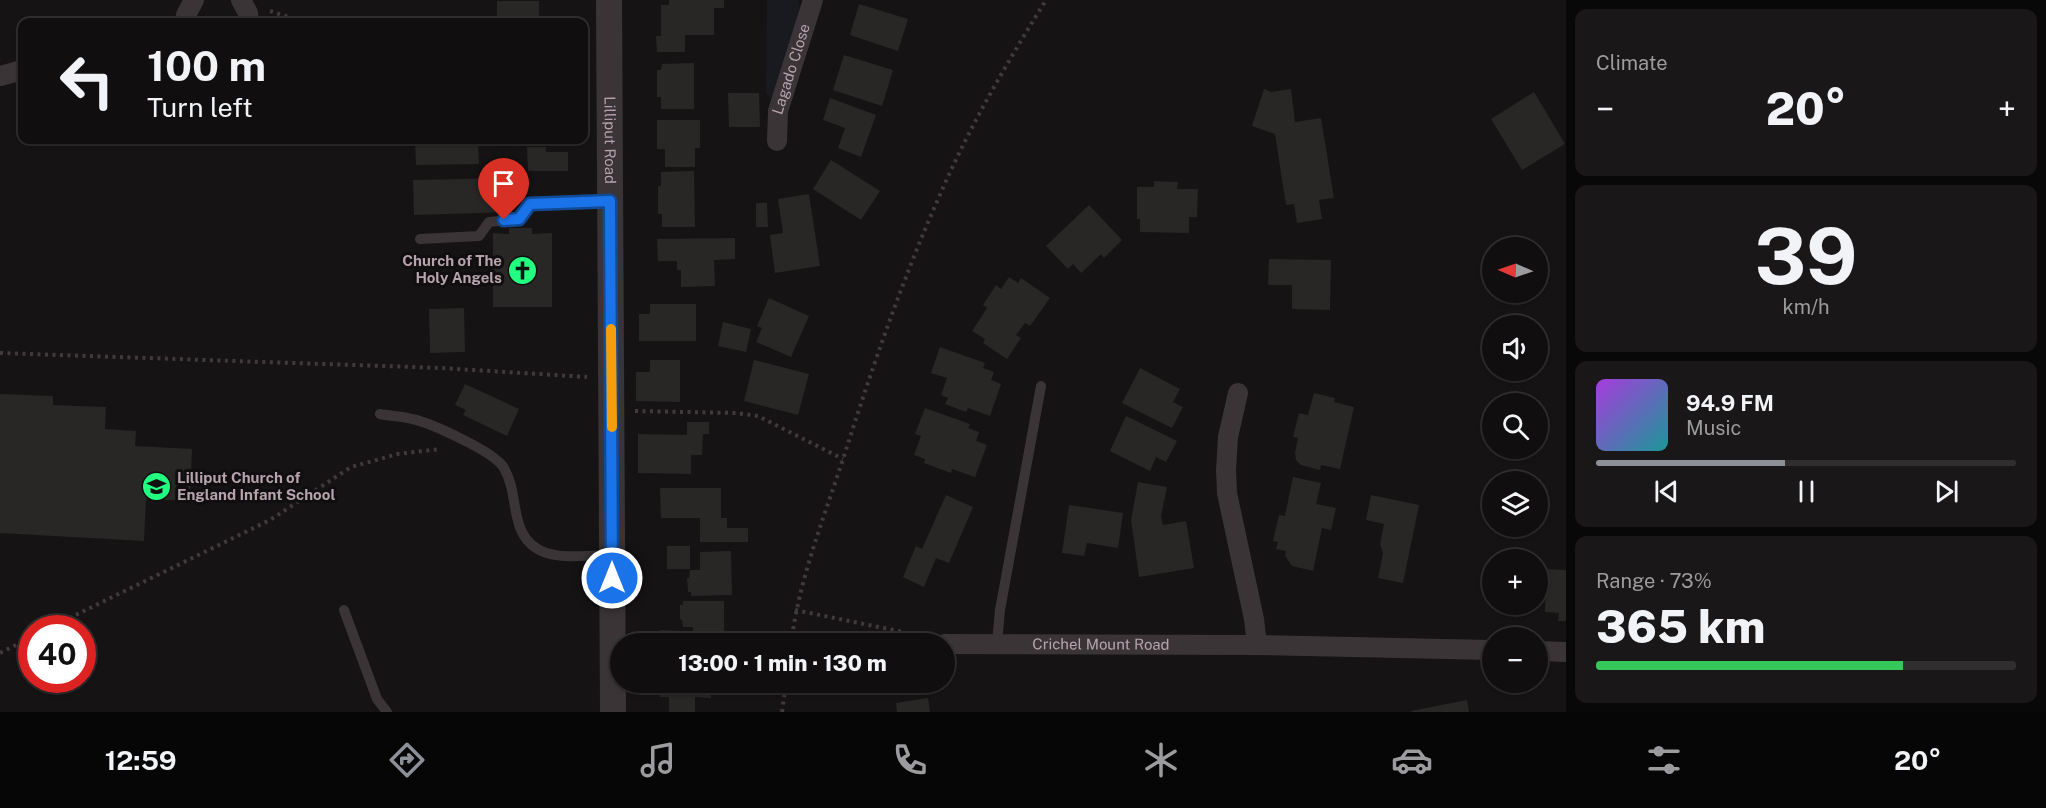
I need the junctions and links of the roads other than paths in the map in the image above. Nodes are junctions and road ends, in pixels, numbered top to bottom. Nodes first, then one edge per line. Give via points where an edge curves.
1 (194, 0) edge
2 (609, 0) edge
3 (813, 0) edge
4 (243, 1) edge
5 (186, 18) edge
6 (249, 18) edge
7 (18, 71) edge
8 (0, 76) edge
9 (777, 141) dead end
10 (610, 201) junction
11 (420, 239) dead end
12 (1041, 386) dead end
13 (1238, 393) dead end
14 (380, 414) dead end
15 (612, 555) junction
16 (344, 610) dead end
17 (997, 643) junction
18 (955, 644) edge
19 (1257, 645) junction
20 (1482, 650) edge
21 (1548, 651) edge
22 (1566, 652) edge
23 (387, 712) edge
24 (613, 712) edge

1 - 5 street
2 - 10 street, Lilliput Road
3 - 9 street, Lagado Close via 778,111
4 - 6 street
7 - 8 street
10 - 11 lane via 530,204 519,219 489,222 478,236
10 - 15 street, Lilliput Road
12 - 17 lane
13 - 19 street via 1228,437 1227,493
14 - 15 lane via 414,419 466,441 503,466 513,488 517,519 525,540 538,550 552,555
15 - 24 street, Lilliput Road
16 - 23 lane via 377,699
17 - 18 street, Crichel Mount Road
17 - 19 street, Crichel Mount Road
19 - 20 street, Crichel Mount Road
21 - 22 street

